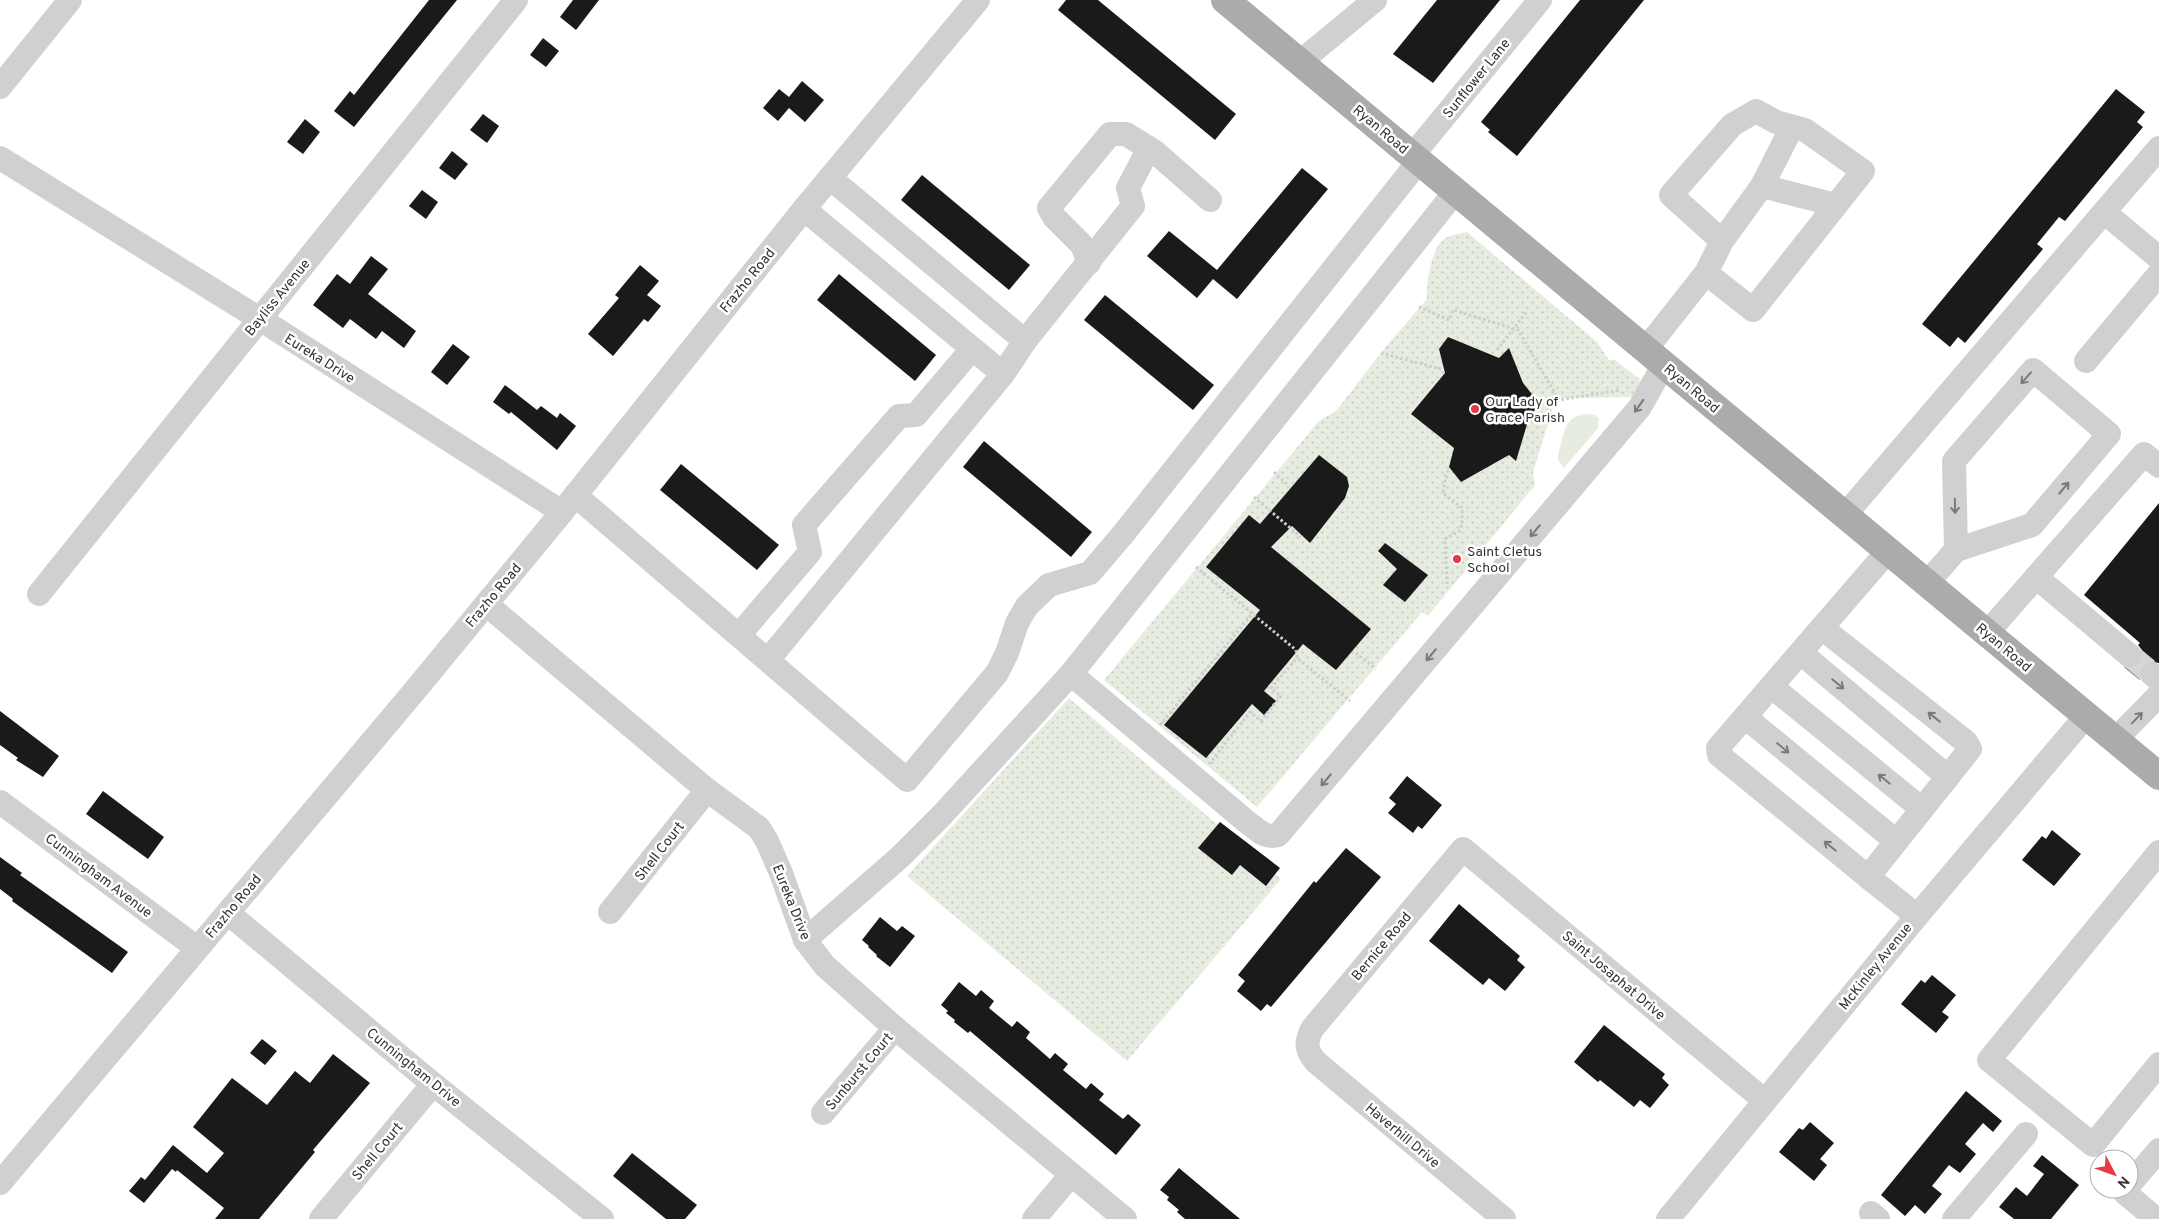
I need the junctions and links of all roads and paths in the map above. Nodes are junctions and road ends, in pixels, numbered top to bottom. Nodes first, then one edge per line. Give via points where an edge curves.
1 (70, 0) edge
2 (516, 0) edge
3 (978, 0) edge
4 (1226, 0) edge
5 (1375, 0) edge
6 (1540, 0) edge
7 (1300, 62) junction
8 (0, 87) edge
9 (1792, 127) junction
10 (1149, 148) junction
11 (2159, 148) edge
12 (0, 158) edge
13 (1416, 158) junction
14 (830, 178) junction
15 (1762, 186) junction
16 (1455, 192) junction
17 (1210, 200) dead end
18 (1836, 205) junction
19 (804, 209) junction
20 (2104, 212) junction
21 (1722, 241) junction
22 (2159, 258) edge
23 (1089, 263) junction
24 (1706, 273) junction
25 (2159, 274) edge
26 (1419, 307) dead end
27 (1528, 311) dead end
28 (260, 319) junction
29 (1514, 329) junction
30 (1025, 341) junction
31 (972, 349) junction
32 (1497, 350) dead end
33 (1381, 353) dead end
34 (1655, 357) junction
35 (2086, 361) dead end
36 (1441, 369) dead end
37 (1003, 374) junction
38 (1620, 390) dead end
39 (2159, 466) edge
40 (1449, 469) dead end
41 (1274, 472) dead end
42 (1290, 486) dead end
43 (1254, 497) dead end
44 (569, 504) junction
45 (1845, 515) junction
46 (1301, 537) dead end
47 (1956, 550) junction
48 (1888, 551) junction
49 (1196, 567) dead end
50 (2036, 577) junction
51 (1927, 583) junction
52 (1447, 584) dead end
53 (39, 594) dead end
54 (486, 604) junction
55 (1252, 614) junction
56 (1822, 628) junction
57 (1987, 633) junction
58 (739, 635) junction
59 (1356, 653) dead end
60 (1801, 653) junction
61 (2129, 655) tunnel mouth
62 (1297, 658) junction
63 (768, 660) junction
64 (1376, 669) dead end
65 (1071, 674) junction
66 (2157, 683) edge
67 (1772, 687) junction
68 (1350, 700) dead end
69 (2086, 716) junction
70 (1745, 717) junction
71 (1158, 727) dead end
72 (2115, 740) junction
73 (1207, 767) dead end
74 (2159, 776) edge
75 (1948, 777) junction
76 (708, 790) junction
77 (0, 802) edge
78 (1922, 809) junction
79 (1896, 841) junction
80 (1463, 849) joint
81 (2159, 852) edge
82 (1868, 877) junction
83 (610, 912) dead end
84 (228, 913) junction
85 (1917, 916) junction
86 (805, 940) junction
87 (197, 948) junction
88 (895, 1028) junction
89 (1306, 1046) joint
90 (2159, 1064) edge
91 (433, 1084) junction
92 (1765, 1101) junction
93 (823, 1113) dead end
94 (2026, 1134) dead end
95 (2159, 1150) edge
96 (2139, 1173) edge
97 (1071, 1175) junction
98 (0, 1183) edge
99 (2132, 1199) edge
100 (321, 1219) edge
101 (602, 1219) edge
102 (1034, 1219) edge
103 (1125, 1219) edge
104 (1504, 1219) edge
105 (1668, 1219) edge
106 (1954, 1219) edge
107 (2156, 1219) edge

1 - 8 street
2 - 28 street, Bayliss Avenue
3 - 14 street, Frazho Road
4 - 7 main road, Ryan Road
5 - 7 street
6 - 13 street, Sunflower Lane
7 - 13 main road, Ryan Road
9 - 15 street
9 - 18 street via 1805,130 1863,171
9 - 21 street via 1756,111 1732,125 1671,195
10 - 17 street
10 - 23 street via 1128,188 1133,206
10 - 23 street via 1126,134 1110,134 1049,208 1082,244
11 - 20 street
12 - 28 street, Eureka Drive
13 - 16 main road, Ryan Road
13 - 63 street, Sunflower Lane via 1090,573 1050,585 1027,606 997,673 906,780
14 - 19 street, Frazho Road
14 - 30 street
15 - 18 street
15 - 21 street
16 - 34 main road, Ryan Road
16 - 65 street
18 - 24 street via 1753,310
19 - 31 street
19 - 44 street, Frazho Road
20 - 22 street
20 - 45 street
21 - 24 street
23 - 30 street
24 - 34 street
25 - 35 street
26 - 29 path via 1449,320 1453,310
27 - 29 path
28 - 44 street, Eureka Drive
28 - 53 street, Bayliss Avenue
29 - 32 path
29 - 38 path via 1518,330 1559,400
30 - 37 street
31 - 37 street
31 - 58 street via 916,415 899,416 804,525 810,552
33 - 36 path
34 - 45 main road, Ryan Road
34 -> 65 street via 1640,407 1278,835 1265,835 1247,822
37 - 63 street
39 - 50 street via 2144,454
40 - 52 path via 1443,493 1462,508 1462,518 1459,531 1445,539
41 - 42 path
43 - 46 path
44 - 54 street, Frazho Road
44 - 58 street, Eureka Drive
45 - 48 main road, Ryan Road
47 -> 47 street via 2032,525 2109,434 2032,370 1954,461
47 - 51 street
48 - 51 main road, Ryan Road
48 - 56 street
49 - 55 path
50 - 57 street
50 - 61 street
51 - 57 main road, Ryan Road
54 - 76 street, Eureka Drive
54 - 84 street, Frazho Road
55 - 62 path via 1296,650
55 - 71 path
56 - 60 street
75 -> 56 street via 1970,749 1966,742
57 - 69 main road, Ryan Road
58 - 63 street, Eureka Drive
59 - 64 path
60 - 67 street
60 -> 75 street
62 - 68 path
62 - 73 path via 1271,688 1281,696 1261,721 1250,712
65 - 86 street via 900,857
72 -> 66 street
67 - 70 street
78 -> 67 street
69 - 72 main road, Ryan Road
69 - 85 street, McKinley Avenue
70 -> 79 street
82 -> 70 street via 1719,755 1718,748
72 - 74 main road, Ryan Road
75 - 78 street
76 - 83 street, Shell Court
76 - 86 street, Eureka Drive via 759,828 778,865
77 - 87 street, Cunningham Avenue
78 - 79 street
79 - 82 street
80 - 89 street, Bernice Road via 1312,1029
80 - 92 street, Saint Josaphat Drive
81 - 90 street via 1989,1060 2093,1145
82 - 85 street
84 - 87 street, Frazho Road
84 - 91 street, Cunningham Drive
85 - 92 street, McKinley Avenue
86 - 88 street, Eureka Drive via 825,966
87 - 98 street, Frazho Road
88 - 93 street, Sunburst Court
88 - 97 street, Eureka Drive
89 - 104 street, Haverhill Drive via 1316,1062
91 - 100 street, Shell Court
91 - 101 street, Cunningham Drive
92 - 105 street, McKinley Avenue
94 - 106 street
95 - 96 street
97 - 102 street
97 - 103 street, Eureka Drive
99 - 107 street

